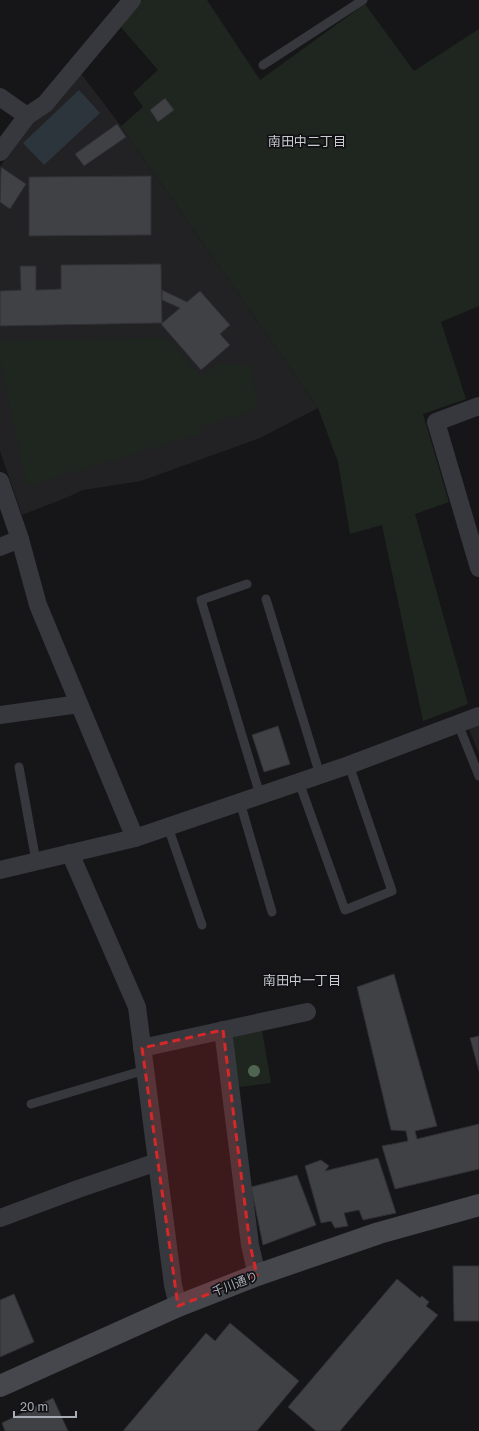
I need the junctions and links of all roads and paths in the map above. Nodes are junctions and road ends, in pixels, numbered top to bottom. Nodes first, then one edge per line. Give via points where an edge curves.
1 (132, 0) edge
2 (362, 0) edge
3 (263, 65) dead end
4 (0, 97) edge
5 (28, 116) junction
6 (0, 152) edge
7 (479, 406) edge
8 (0, 481) edge
9 (20, 539) junction
10 (0, 546) edge
11 (479, 568) edge
12 (247, 584) dead end
13 (266, 599) dead end
14 (79, 704) junction
15 (0, 715) edge
16 (479, 716) edge
17 (458, 724) junction
18 (349, 765) junction
19 (19, 767) dead end
20 (320, 774) junction
21 (479, 776) edge
22 (299, 782) junction
23 (260, 795) junction
24 (240, 802) junction
25 (168, 827) junction
26 (135, 838) junction
27 (70, 854) junction
28 (36, 861) junction
29 (0, 870) edge
30 (272, 912) dead end
31 (202, 924) dead end
32 (307, 1012) dead end
33 (222, 1030) junction
34 (142, 1048) junction
35 (145, 1070) junction
36 (31, 1104) dead end
37 (157, 1162) junction
38 (479, 1205) edge
39 (0, 1218) edge
40 (257, 1275) junction
41 (178, 1306) junction
42 (0, 1386) edge

1 - 5 street via 45,104
2 - 3 lane
4 - 5 street
5 - 6 street
7 - 11 street via 436,422
8 - 9 street
9 - 10 street
9 - 14 street via 38,605
12 - 23 lane via 201,600
13 - 20 lane
14 - 15 street
14 - 26 street
16 - 17 street
17 - 18 street
17 - 21 lane
18 - 20 street
18 - 22 lane via 392,891 345,910
19 - 28 lane
20 - 22 street
22 - 23 street
23 - 24 street
24 - 25 street
24 - 30 lane
25 - 26 street
25 - 31 lane
26 - 27 street
27 - 28 street
27 - 34 street via 137,1007
28 - 29 street
32 - 33 street
33 - 34 street
33 - 40 street via 250,1245
34 - 35 street
35 - 36 lane
35 - 37 street
37 - 39 street
37 - 41 street
38 - 40 main road, 千川通り via 378,1233
40 - 41 main road, 千川通り
41 - 42 main road, 千川通り

